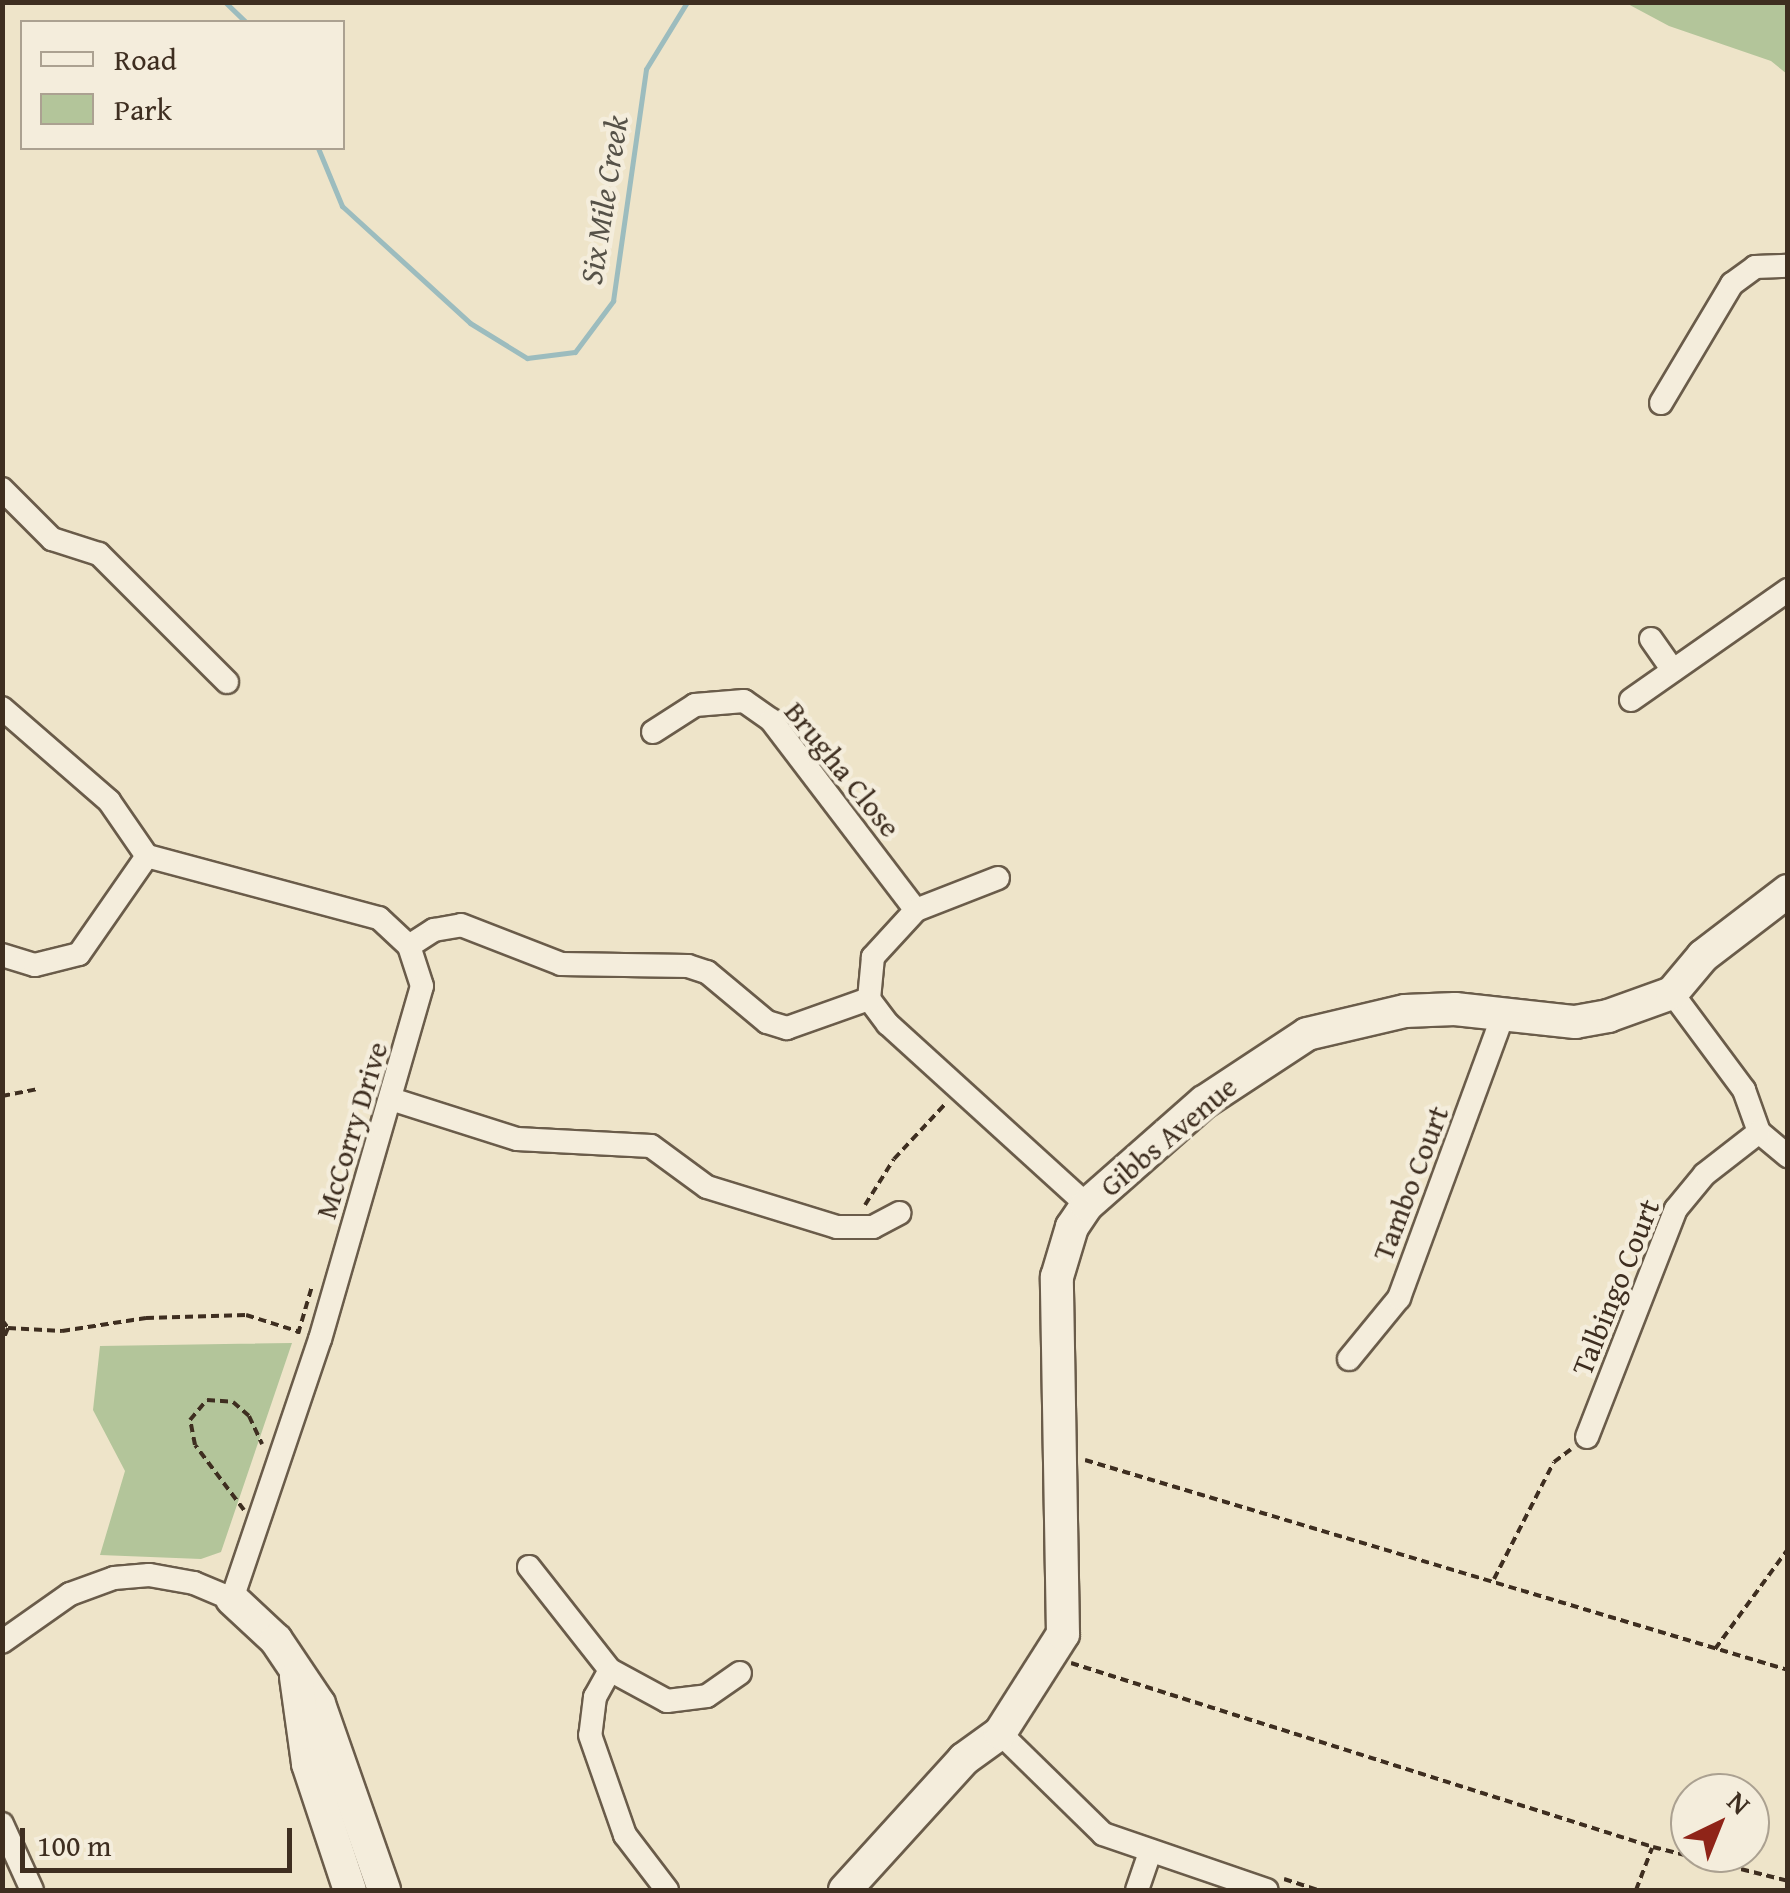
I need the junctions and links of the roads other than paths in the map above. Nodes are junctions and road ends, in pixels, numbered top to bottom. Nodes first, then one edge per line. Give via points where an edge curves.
1 (1788, 266) edge
2 (1661, 403) dead end
3 (2, 489) edge
4 (1788, 590) edge
5 (1651, 639) dead end
6 (1673, 670) junction
7 (228, 682) dead end
8 (1632, 700) dead end
9 (2, 708) edge
10 (653, 732) dead end
11 (147, 856) junction
12 (998, 878) dead end
13 (1788, 891) edge
14 (916, 910) junction
15 (410, 946) junction
16 (2, 955) edge
17 (1672, 993) junction
18 (869, 999) junction
19 (1502, 1015) junction
20 (391, 1099) junction
21 (1759, 1132) junction
22 (1788, 1156) edge
23 (1087, 1205) junction
24 (899, 1213) dead end
25 (1349, 1358) dead end
26 (1586, 1437) road end
27 (529, 1567) dead end
28 (232, 1599) junction
29 (2, 1642) edge
30 (610, 1670) junction
31 (296, 1672) junction
32 (740, 1672) dead end
33 (1000, 1733) junction
34 (2, 1824) edge
35 (1149, 1855) junction
36 (1269, 1882) edge
37 (32, 1890) edge
38 (350, 1890) edge
39 (384, 1890) edge
40 (667, 1890) edge
41 (845, 1890) edge
42 (1137, 1890) edge

1 - 2 street via 1755,267 1732,284
3 - 7 street via 52,540 99,554
4 - 6 street
5 - 6 street
6 - 8 street
9 - 11 street via 109,801
10 - 14 street, Brugha Close via 696,705 744,701 770,720
11 - 15 street via 379,918
11 - 16 street via 79,954 35,965
12 - 14 street
13 - 17 street via 1703,956
14 - 18 street via 872,957
15 - 18 street via 434,930 461,924 560,964 688,966 787,1028
15 - 20 street, McCorry Drive via 419,967 420,1009
17 - 19 street, Gibbs Avenue via 1575,1022
17 - 21 street via 1744,1090
18 - 23 street
19 - 23 street, Gibbs Avenue via 1405,1011 1307,1034 1204,1102
19 - 25 street, Tambo Court via 1398,1298
20 - 24 street via 517,1139 651,1146 707,1187 862,1230
20 - 28 street, McCorry Drive via 309,1335
21 - 22 street
21 - 26 street, Talbingo Court via 1705,1174 1676,1209
23 - 33 street, Gibbs Avenue via 1072,1227 1057,1277 1066,1606 1052,1658
27 - 30 street
28 - 29 street via 194,1582 150,1574 114,1578 70,1594
28 - 31 street via 276,1640
30 - 32 street via 666,1700 686,1702
30 - 40 street via 595,1697 590,1735 619,1822
31 - 38 street via 308,1764
31 - 39 street via 332,1732
33 - 35 street via 1103,1834
33 - 41 street, Gibbs Avenue via 964,1759
34 - 37 street
35 - 36 street
35 - 42 street

